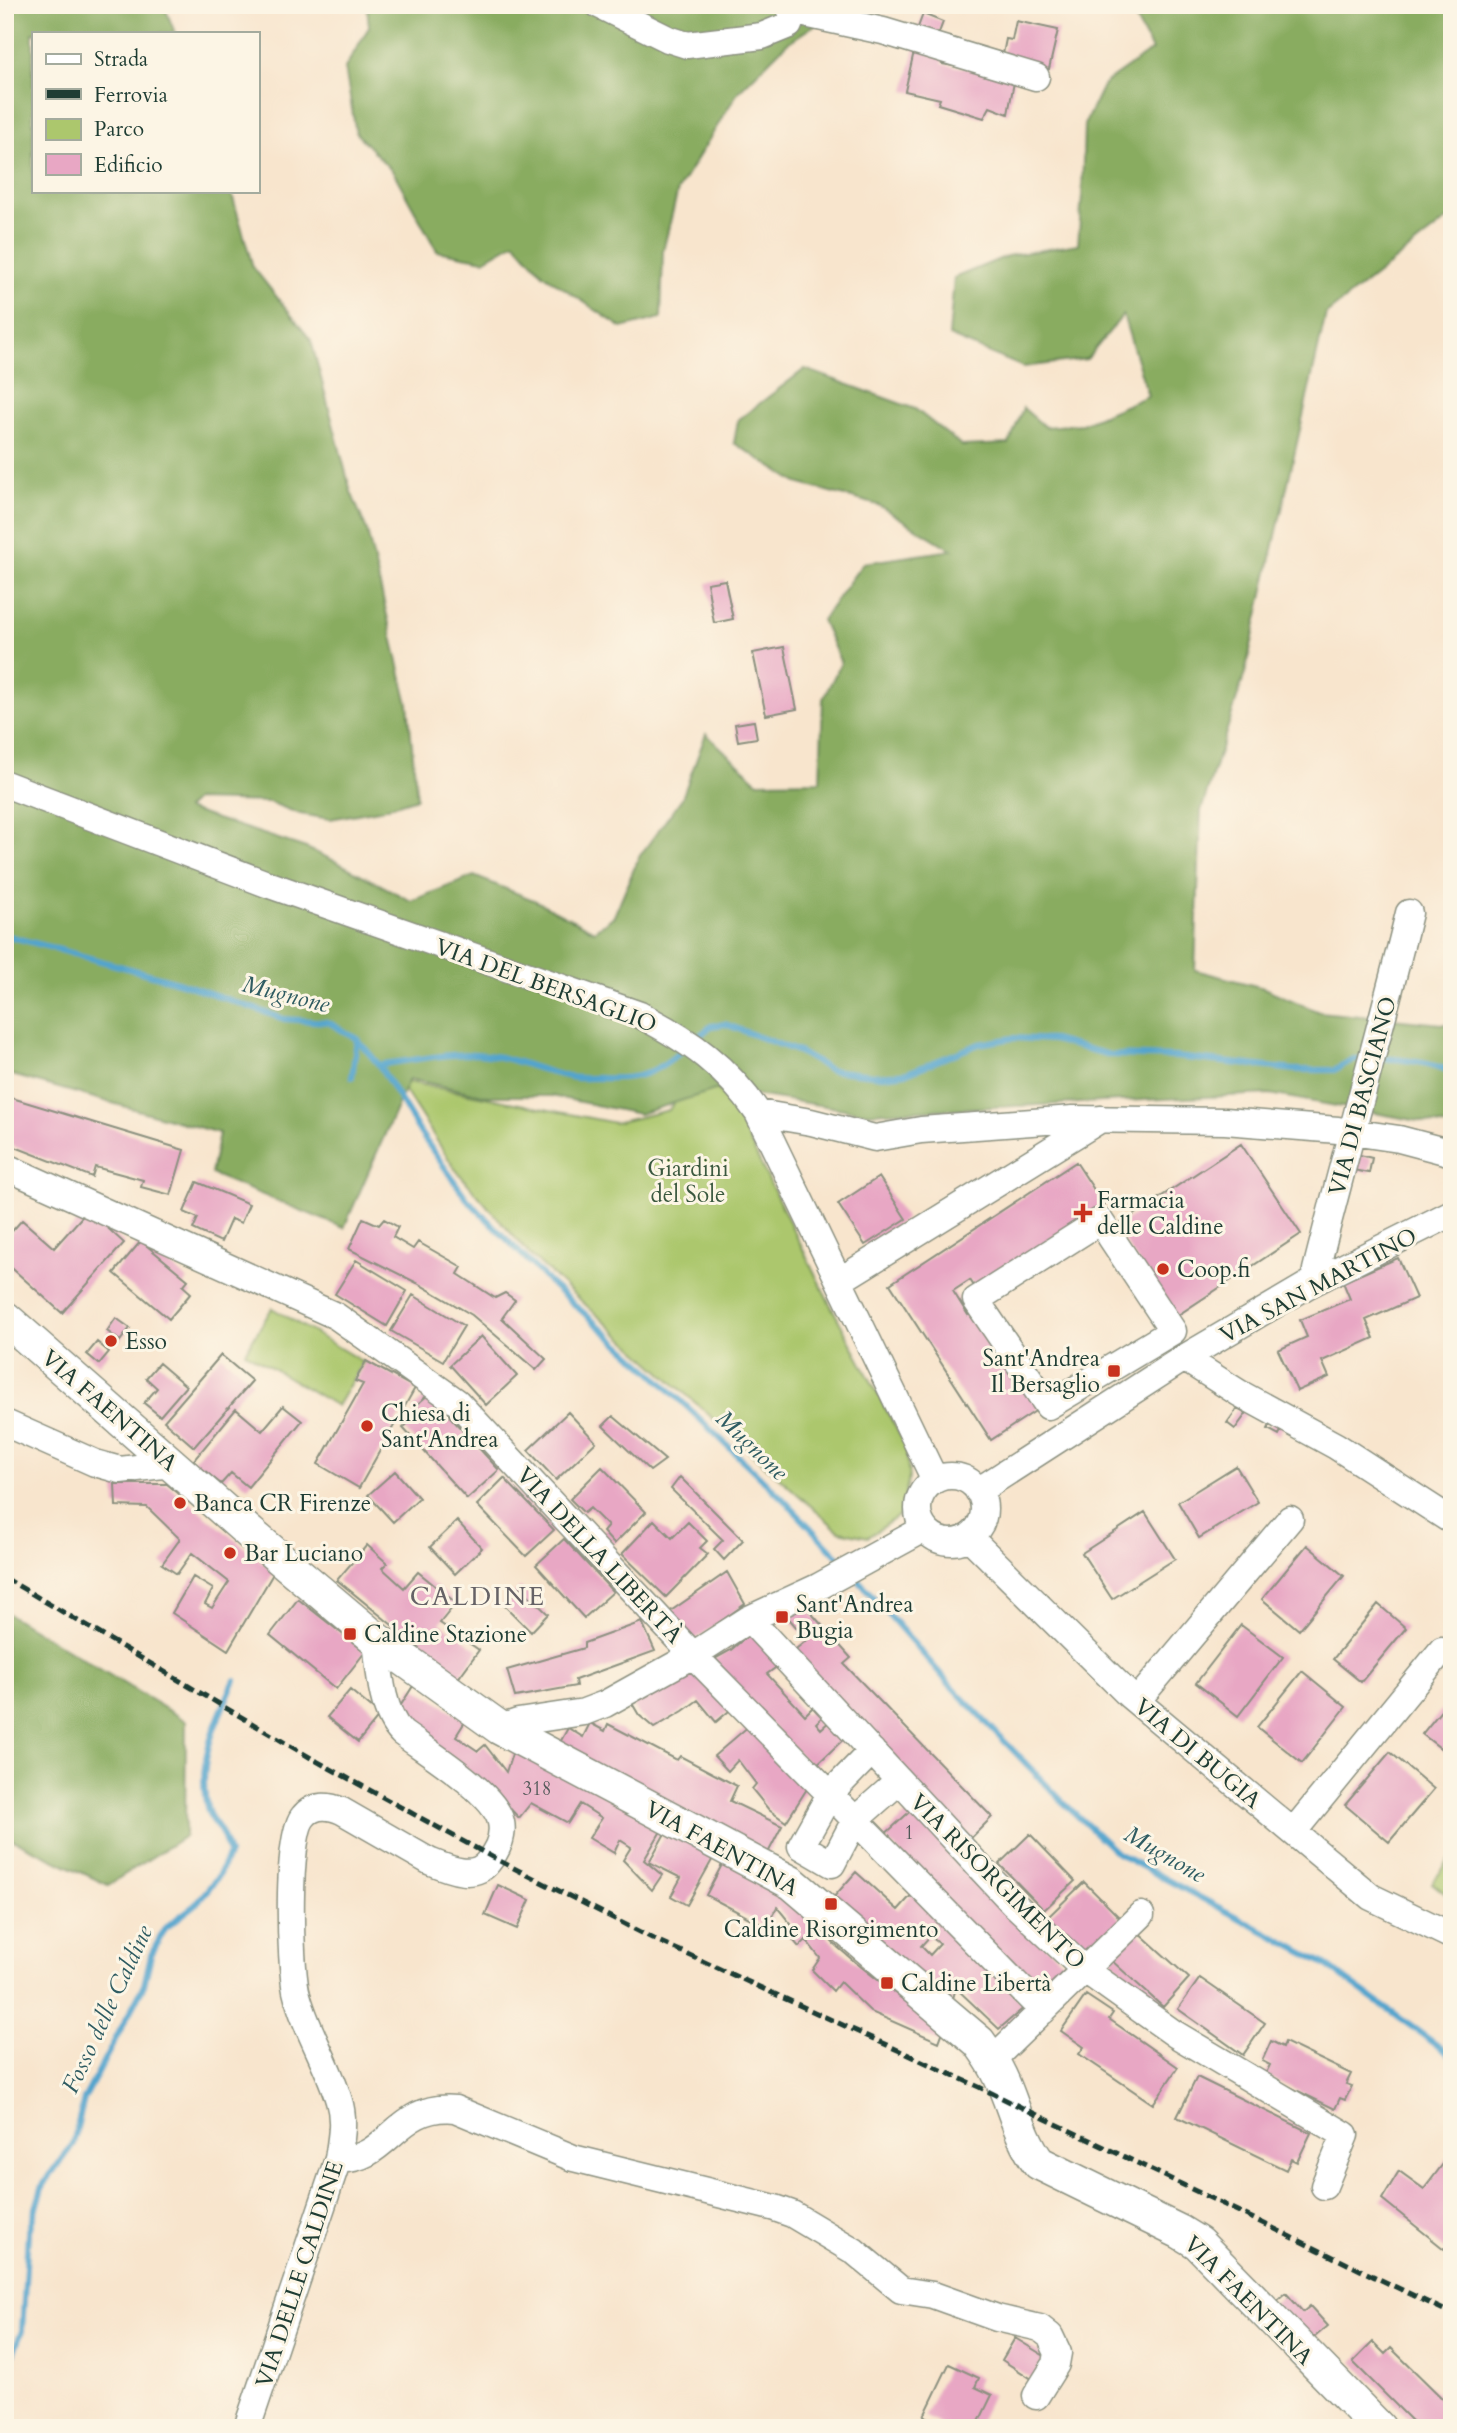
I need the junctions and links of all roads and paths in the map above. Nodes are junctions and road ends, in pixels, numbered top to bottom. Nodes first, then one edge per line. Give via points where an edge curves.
1 (598, 5) edge
2 (790, 10) edge
3 (1037, 77) dead end
4 (5, 784) edge
5 (1409, 913) dead end
6 (758, 1114) junction
7 (1102, 1118) junction
8 (1350, 1132) junction
9 (1452, 1153) edge
10 (6, 1167) edge
11 (1452, 1213) edge
12 (1100, 1221) joint
13 (1319, 1279) junction
14 (839, 1281) junction
15 (5, 1318) edge
16 (1184, 1358) junction
17 (5, 1423) edge
18 (172, 1464) junction
19 (935, 1480) junction
20 (978, 1491) junction
21 (1290, 1519) dead end
22 (1452, 1521) edge
23 (923, 1529) junction
24 (970, 1537) junction
25 (749, 1619) junction
26 (376, 1639) junction
27 (1442, 1650) dead end
28 (694, 1655) junction
29 (1137, 1701) junction
30 (500, 1728) junction
31 (872, 1751) junction
32 (899, 1780) junction
33 (830, 1794) junction
34 (855, 1820) junction
35 (1293, 1832) junction
36 (1141, 1915) dead end
37 (1452, 1936) edge
38 (1085, 1970) junction
39 (1042, 2011) junction
40 (992, 2060) junction
41 (338, 2159) junction
42 (1324, 2186) dead end
43 (1037, 2396) dead end
44 (247, 2428) edge
45 (1379, 2428) edge

1 - 2 street via 687,45 762,36 789,25
2 - 3 street via 883,31
4 - 6 street, VIA DEL BERSAGLIO via 267,884 640,1015 690,1043 742,1090
5 - 8 street, VIA DI BASCIANO
6 - 7 street via 875,1138 921,1130
6 - 14 street, VIA DEL BERSAGLIO
7 - 8 street
7 - 14 street
8 - 9 street
8 - 13 street, VIA DI BASCIANO via 1316,1270
10 - 28 street, VIA DELLA LIBERTÀ via 336,1316 424,1378 457,1402
11 - 13 street, VIA SAN MARTINO
12 - 12 street via 1173,1331 1048,1406 976,1300
13 - 16 street, VIA SAN MARTINO
14 - 19 street, VIA DEL BERSAGLIO
15 - 18 main road, VIA FAENTINA
16 - 20 street, VIA SAN MARTINO
16 - 22 street via 1336,1446
17 - 18 street via 120,1470
18 - 26 main road, VIA FAENTINA
19 - 20 street via 956,1476
19 - 23 street via 919,1499
20 - 24 street via 983,1501 982,1523
21 - 29 street
23 - 24 street via 947,1543
23 - 25 street
24 - 29 street, VIA DI BUGIA
25 - 28 street
25 - 31 street, VIA RISORGIMENTO
26 - 30 main road, VIA FAENTINA
26 - 41 street, VIA DELLE CALDINE via 392,1722 480,1792 500,1819 501,1835 486,1866 470,1872 429,1861 335,1808 317,1807 300,1821 292,1872 294,1978 339,2101 342,2134
27 - 35 street
28 - 30 street via 584,1712
28 - 33 street, VIA DELLA LIBERTÀ
29 - 35 street, VIA DI BUGIA
30 - 40 main road, VIA FAENTINA via 792,1882 979,2042
31 - 32 street, VIA RISORGIMENTO
31 - 33 street
32 - 34 street
32 - 38 street, VIA RISORGIMENTO via 1012,1902
33 - 34 street, VIA DELLA LIBERTÀ
33 - 34 street via 801,1846 832,1864
34 - 39 street, VIA DELLA LIBERTÀ
35 - 37 street, VIA DI BUGIA via 1371,1897
36 - 38 street
38 - 39 street
38 - 42 street, VIA RISORGIMENTO via 1175,2034 1345,2135
39 - 40 street
40 - 45 main road, VIA FAENTINA via 1024,2140 1040,2163 1198,2243
41 - 43 street via 366,2154 423,2112 455,2109 573,2158 775,2208 854,2251 901,2290 933,2295 1040,2328 1058,2353
41 - 44 street, VIA DELLE CALDINE

